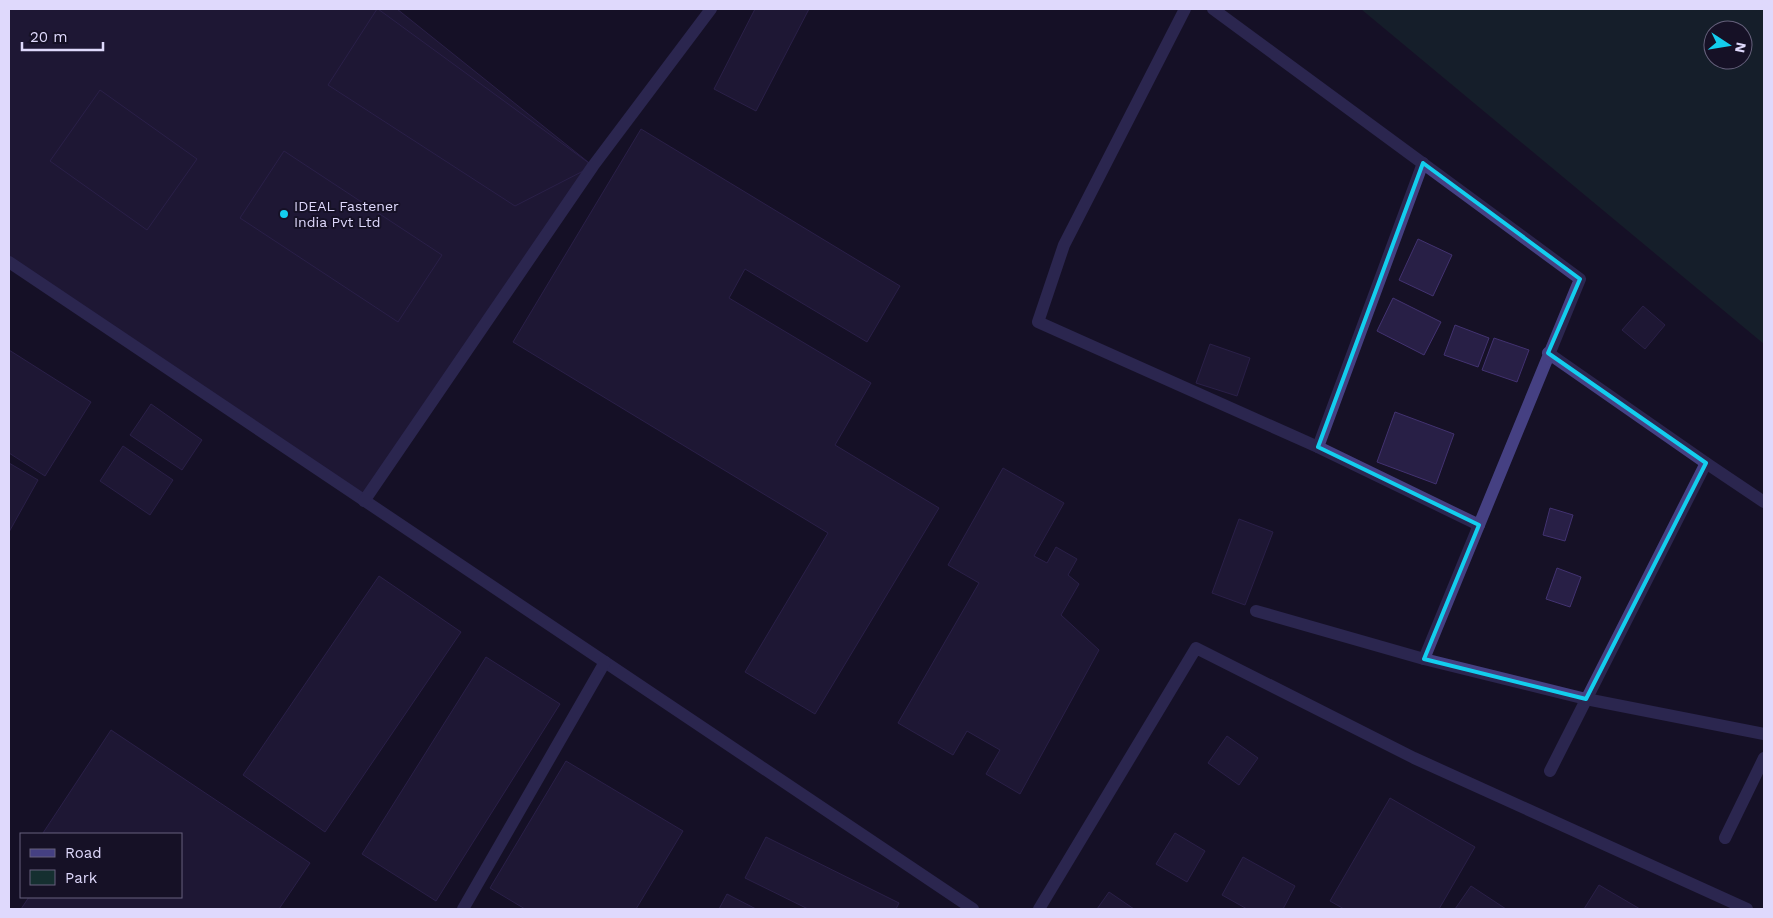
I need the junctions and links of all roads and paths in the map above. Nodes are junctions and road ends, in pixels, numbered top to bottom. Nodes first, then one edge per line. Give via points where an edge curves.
1 (711, 9) edge
2 (1185, 9) edge
3 (1213, 9) edge
4 (1423, 163) junction
5 (9, 262) edge
6 (1548, 353) junction
7 (1318, 447) junction
8 (1706, 463) junction
9 (364, 501) junction
10 (1764, 502) edge
11 (1479, 525) junction
12 (1256, 611) dead end
13 (1424, 659) junction
14 (605, 662) junction
15 (1586, 699) junction
16 (1764, 734) edge
17 (1764, 758) edge
18 (1550, 771) dead end
19 (1725, 838) dead end
20 (463, 909) edge
21 (973, 909) edge
22 (1039, 909) edge
23 (1748, 909) edge

1 - 9 street via 592,166
2 - 7 street via 1064,245 1038,322
3 - 4 street
4 - 6 street via 1580,279
4 - 7 street
5 - 9 street
6 - 8 street
6 - 11 street
7 - 11 street
8 - 10 street
8 - 15 street
9 - 14 street
11 - 13 street
12 - 13 street
13 - 15 street
14 - 20 street
14 - 21 street
15 - 16 street
15 - 18 street
17 - 19 street
22 - 23 street via 1196,648 1414,758

